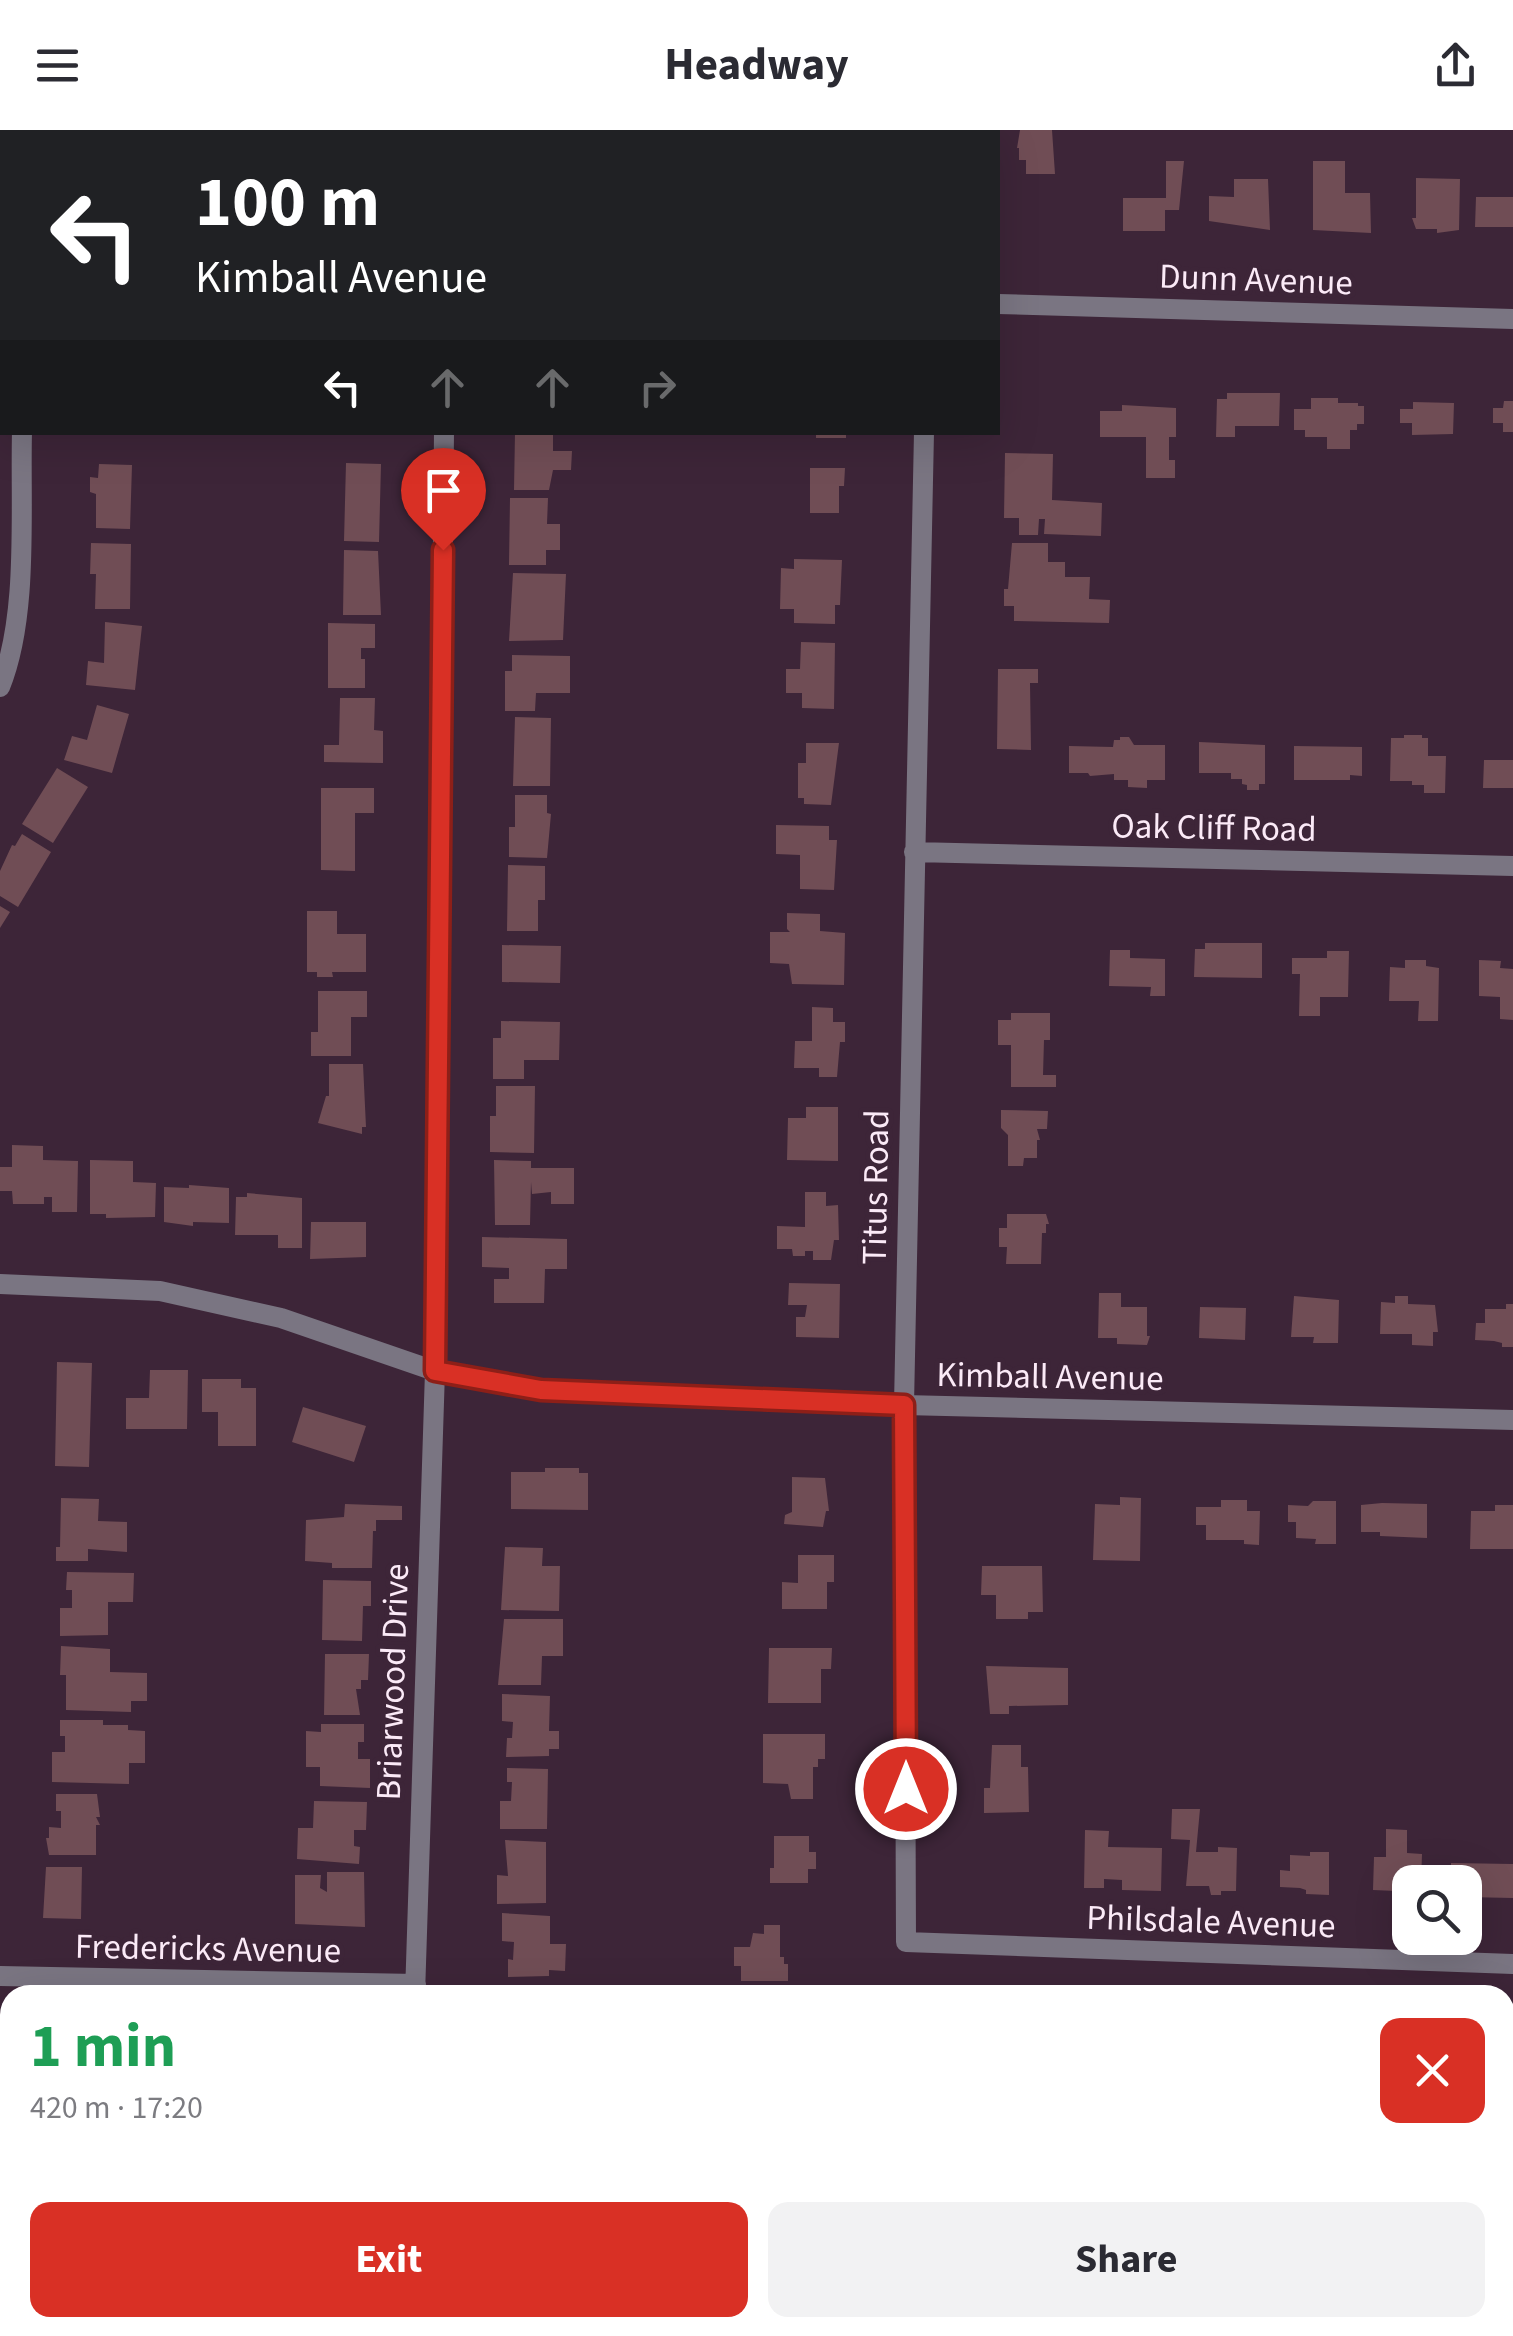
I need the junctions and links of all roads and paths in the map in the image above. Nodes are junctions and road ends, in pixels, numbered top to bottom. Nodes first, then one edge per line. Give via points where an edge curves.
1 (1000, 304) edge
2 (1513, 319) edge
3 (22, 435) edge
4 (444, 435) edge
5 (924, 435) edge
6 (0, 687) edge
7 (914, 852) junction
8 (1513, 866) edge
9 (0, 1284) edge
10 (435, 1371) junction
11 (904, 1405) junction
12 (1513, 1420) edge
13 (906, 1942) joint
14 (1513, 1964) edge
15 (0, 1976) edge
16 (287, 1985) edge
17 (415, 1985) edge

1 - 2 street, Dunn Avenue
3 - 6 street via 18,606
4 - 10 street, Briarwood Drive
5 - 7 street, Titus Road
7 - 8 street, Oak Cliff Road
7 - 11 street, Titus Road
9 - 10 street, Kimball Avenue via 160,1291 282,1318
10 - 11 street, Kimball Avenue via 541,1390
10 - 17 street, Briarwood Drive
11 - 12 street, Kimball Avenue
11 - 13 street, Titus Road
13 - 14 street, Philsdale Avenue
15 - 16 street, Fredericks Avenue

